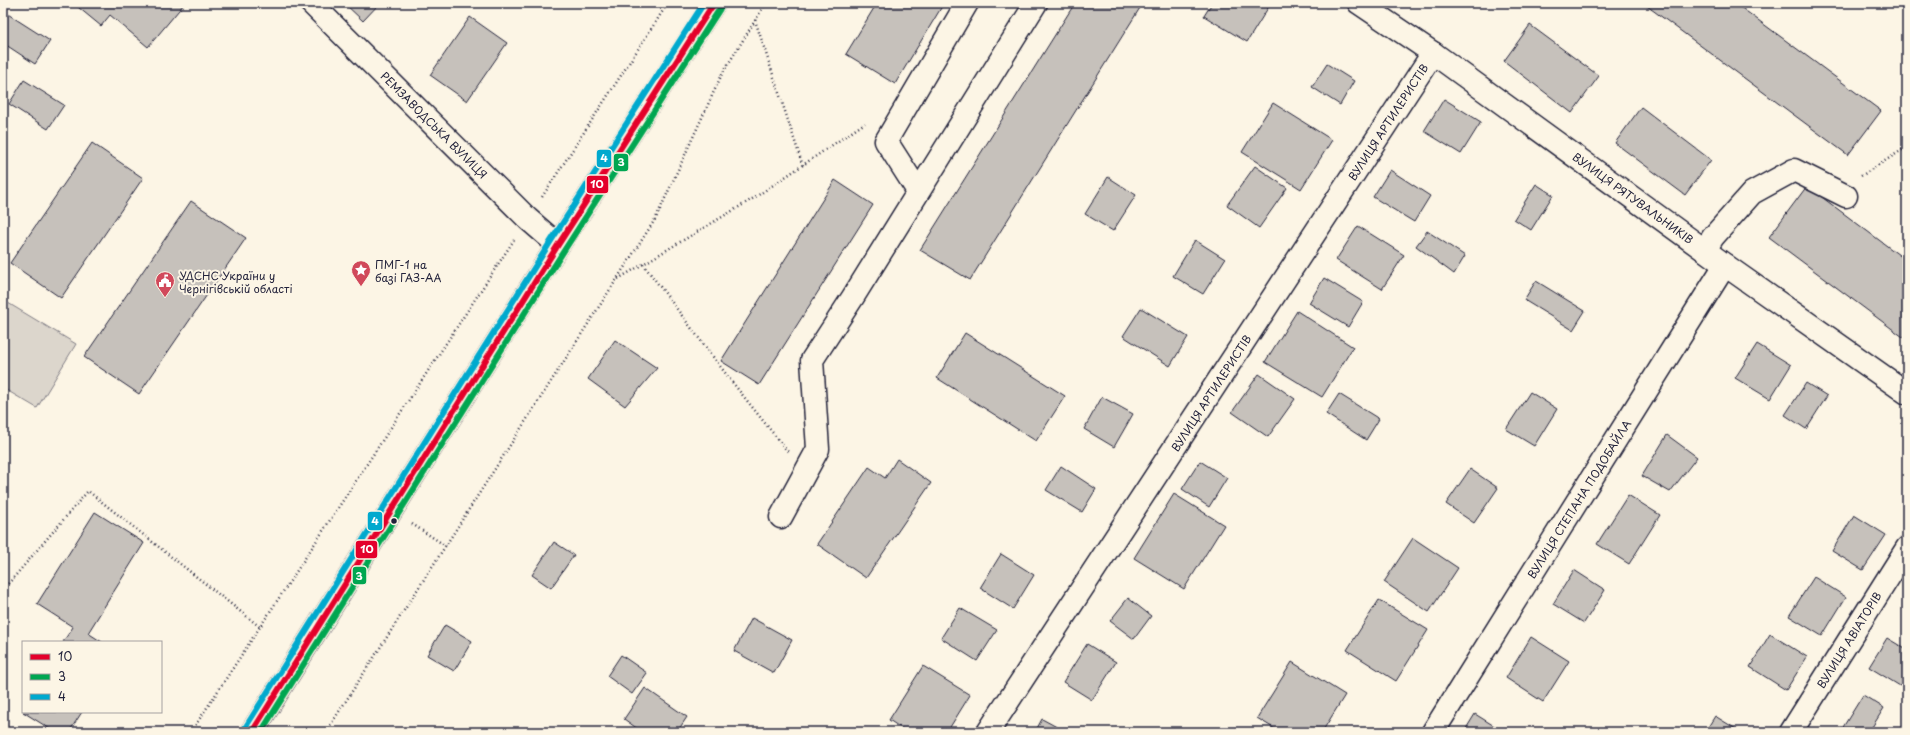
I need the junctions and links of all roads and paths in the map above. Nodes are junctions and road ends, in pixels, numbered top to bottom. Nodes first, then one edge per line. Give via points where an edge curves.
1 (311, 3) edge
2 (668, 3) edge
3 (714, 3) edge
4 (766, 3) edge
5 (967, 3) edge
6 (1036, 3) edge
7 (1359, 3) edge
8 (755, 20) junction
9 (1433, 53) junction
10 (867, 121) dead end
11 (1907, 147) edge
12 (803, 166) junction
13 (918, 191) junction
14 (1841, 194) joint
15 (528, 219) junction
16 (558, 245) junction
17 (1705, 250) junction
18 (643, 264) junction
19 (1726, 265) junction
20 (616, 280) junction
21 (1907, 393) edge
22 (804, 474) junction
23 (781, 516) dead end
24 (411, 523) dead end
25 (446, 546) junction
26 (1907, 548) edge
27 (3, 589) edge
28 (260, 627) junction
29 (191, 732) edge
30 (252, 732) edge
31 (326, 732) edge
32 (988, 732) edge
33 (1433, 732) edge
34 (1792, 732) edge

1 - 15 street, РЕМЗАВОДСЬКА ВУЛИЦЯ
2 - 15 path
3 - 16 street
4 - 8 path
5 - 13 street via 886,141
6 - 13 street
7 - 9 street, ВУЛИЦЯ РЯТУВАЛЬНИКІВ
8 - 12 path
8 - 20 path via 722,74 656,218
9 - 17 street, ВУЛИЦЯ РЯТУВАЛЬНИКІВ
9 - 32 street, ВУЛИЦЯ АРТИЛЕРИСТІВ
10 - 12 path
11 - 14 path
12 - 18 path
13 - 22 street via 812,360 818,449
14 - 17 street via 1794,170 1752,193 1713,237
15 - 16 street, РЕМЗАВОДСЬКА ВУЛИЦЯ
15 - 28 path
16 - 30 street
17 - 19 street, ВУЛИЦЯ РЯТУВАЛЬНИКІВ
18 - 20 path
18 - 22 path
19 - 21 street, ВУЛИЦЯ РЯТУВАЛЬНИКІВ
19 - 33 street, ВУЛИЦЯ СТЕПАНА ПОДОБАЙЛА
20 - 25 path
22 - 23 street
24 - 25 path
25 - 31 path
26 - 34 street, ВУЛИЦЯ АВІАТОРІВ
27 - 28 path via 88,491
28 - 29 path

